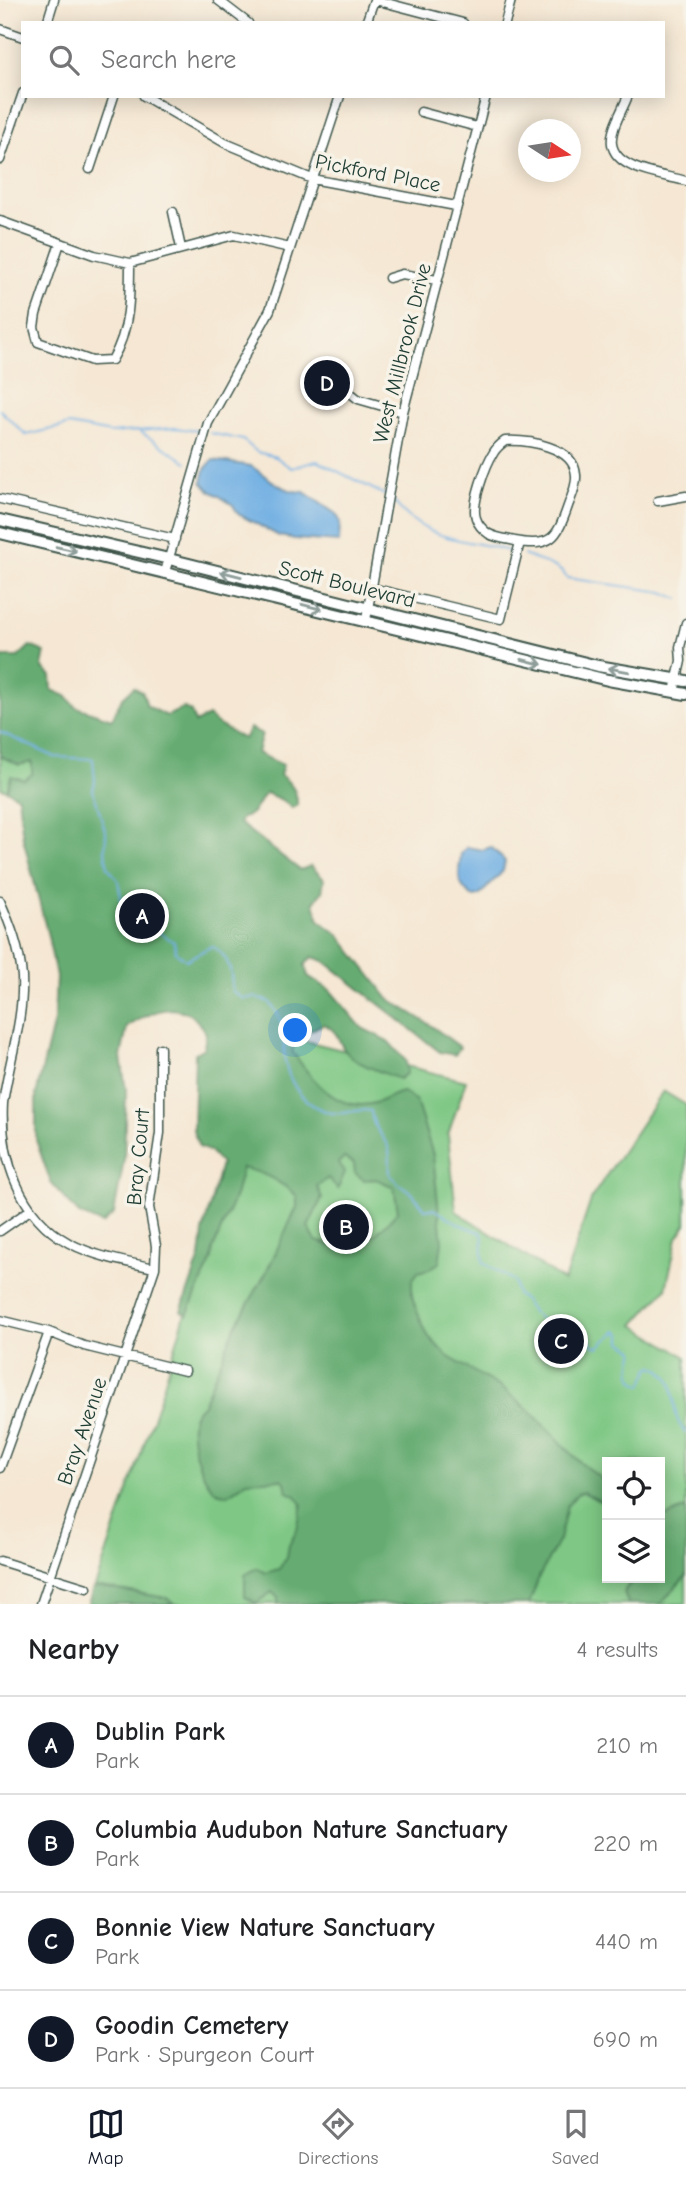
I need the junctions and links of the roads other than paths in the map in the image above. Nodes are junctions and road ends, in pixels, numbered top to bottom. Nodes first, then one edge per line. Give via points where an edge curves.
1 (54, 0) edge
2 (218, 0) edge
3 (375, 0) edge
4 (511, 0) edge
5 (48, 21) edge
6 (244, 21) edge
7 (367, 21) edge
8 (455, 21) edge
9 (506, 21) edge
10 (0, 29) edge
11 (21, 36) edge
12 (21, 98) edge
13 (113, 98) edge
14 (147, 98) edge
15 (339, 98) edge
16 (485, 98) edge
17 (627, 98) dead end
18 (421, 112) dead end
19 (477, 127) junction
20 (0, 160) edge
21 (90, 169) dead end
22 (312, 179) junction
23 (686, 181) edge
24 (456, 206) junction
25 (173, 212) dead end
26 (0, 222) edge
27 (61, 243) junction
28 (181, 248) junction
29 (290, 248) junction
30 (130, 263) junction
31 (389, 278) dead end
32 (437, 280) junction
33 (348, 391) dead end
34 (403, 412) junction
35 (686, 496) edge
36 (0, 499) edge
37 (658, 501) dead end
38 (0, 520) edge
39 (0, 533) edge
40 (175, 539) junction
41 (520, 542) junction
42 (169, 559) junction
43 (165, 572) junction
44 (372, 588) junction
45 (367, 614) junction
46 (686, 623) edge
47 (683, 657) edge
48 (681, 680) edge
49 (680, 693) edge
50 (0, 901) edge
51 (160, 1048) dead end
52 (1, 1105) edge
53 (30, 1210) junction
54 (0, 1231) edge
55 (155, 1268) junction
56 (0, 1320) edge
57 (49, 1332) junction
58 (127, 1357) junction
59 (184, 1371) dead end
60 (0, 1468) edge
61 (0, 1561) edge
62 (50, 1576) junction
63 (87, 1588) dead end
64 (41, 1604) edge

1 - 5 street
2 - 6 street
3 - 7 street
3 - 8 street
4 - 9 street
10 - 11 street
12 - 20 street
13 - 21 street
14 - 22 street, Pickford Place via 225,143
15 - 22 street
16 - 19 street, West Millbrook Drive
17 - 23 street via 613,131 616,156 631,167
18 - 19 street
19 - 24 street, West Millbrook Drive
22 - 24 street, Pickford Place
22 - 29 street
24 - 32 street, West Millbrook Drive
25 - 28 street
26 - 27 street
27 - 30 street
27 - 30 street via 34,327 38,342 92,361 112,360 120,346 130,295
28 - 29 street via 234,235
28 - 30 street
29 - 40 street via 270,310 208,423
31 - 32 street via 402,274
32 - 34 street, West Millbrook Drive
33 - 34 street via 358,400
34 - 44 street, West Millbrook Drive
35 - 37 street
36 - 40 street
38 - 42 main road, Scott Boulevard
39 -> 43 main road, Scott Boulevard
40 - 42 street
41 - 41 street via 543,543 558,533 576,476 569,458 559,451 505,441 488,463 474,514 480,527 498,538
41 - 44 street via 501,619
42 - 43 street
45 -> 42 main road, Scott Boulevard
43 -> 45 main road, Scott Boulevard
44 - 45 street, West Millbrook Drive
48 -> 45 main road, Scott Boulevard
45 -> 49 main road, Scott Boulevard via 608,680
46 - 47 street via 680,647
47 - 48 street
48 - 49 street
50 - 52 street via 13,931 22,977 18,1027
51 - 55 street, Bray Court via 159,1133 149,1207
52 - 53 street via 7,1166
53 - 54 street
53 - 55 street via 68,1242 100,1256
55 - 58 street, Bray Avenue
56 - 57 street
57 - 58 street
57 - 60 street
58 - 59 street
58 - 62 street, Bray Avenue
61 - 62 street
62 - 63 street
62 - 64 street, Bray Avenue

